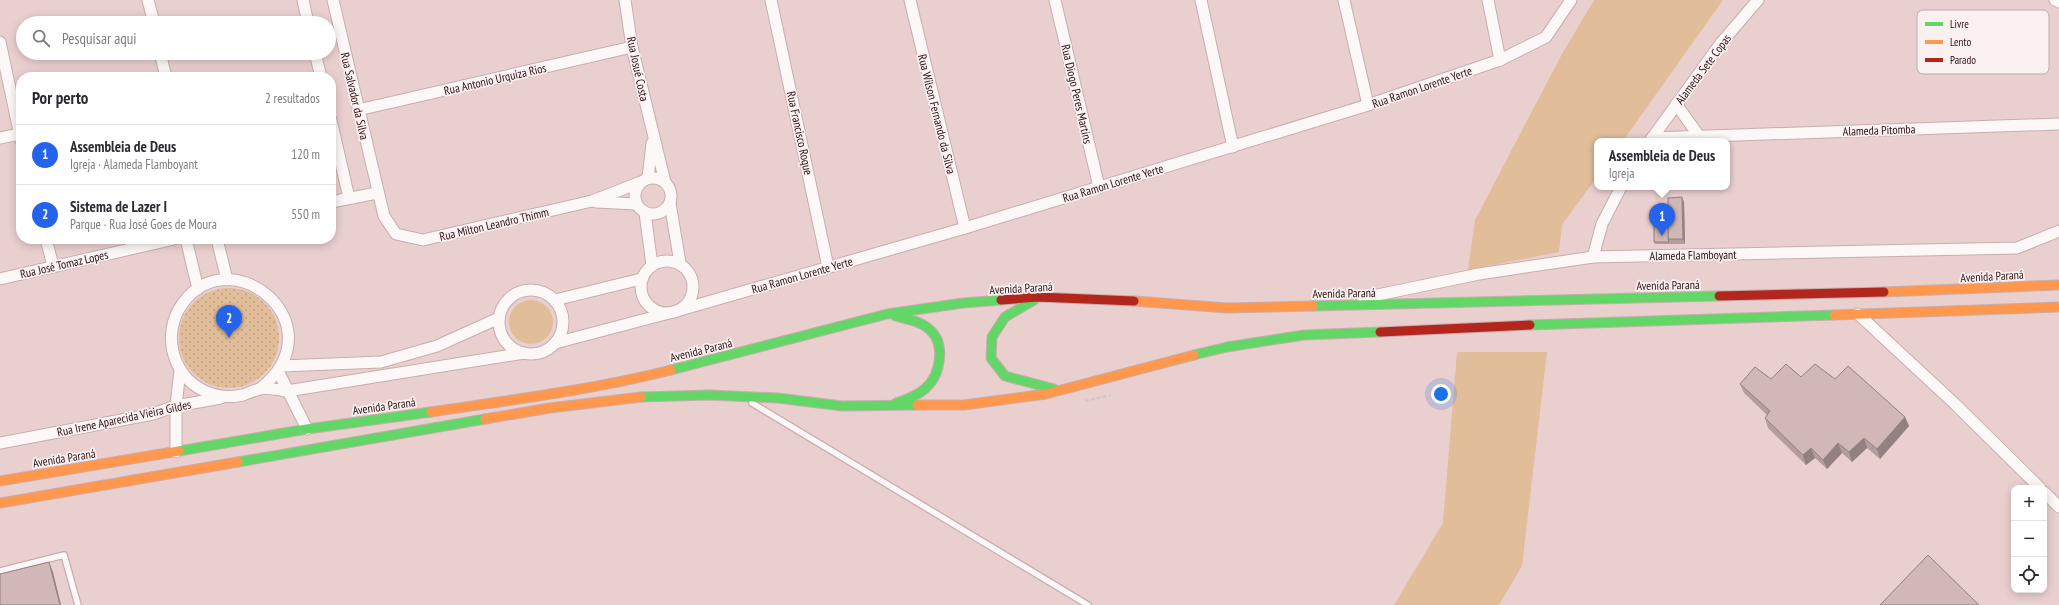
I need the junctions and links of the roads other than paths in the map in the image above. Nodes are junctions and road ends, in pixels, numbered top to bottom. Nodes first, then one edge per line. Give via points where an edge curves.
1 (148, 0) edge
2 (303, 0) edge
3 (333, 0) edge
4 (625, 0) edge
5 (771, 0) edge
6 (910, 0) edge
7 (1055, 0) edge
8 (1201, 0) edge
9 (1344, 0) edge
10 (1488, 0) edge
11 (1571, 0) edge
12 (1758, 0) edge
13 (2056, 0) edge
14 (2059, 2) edge
15 (152, 16) edge
16 (306, 16) edge
17 (0, 42) edge
18 (632, 47) junction
19 (162, 60) edge
20 (317, 60) edge
21 (1500, 60) junction
22 (165, 72) edge
23 (320, 72) edge
24 (1676, 104) junction
25 (1368, 105) junction
26 (358, 110) junction
27 (16, 118) edge
28 (2059, 124) edge
29 (1699, 136) junction
30 (16, 137) edge
31 (653, 137) junction
32 (0, 138) edge
33 (1652, 138) edge
34 (1667, 138) edge
35 (336, 142) edge
36 (1233, 147) junction
37 (644, 180) junction
38 (665, 182) junction
39 (1100, 187) junction
40 (1619, 190) edge
41 (377, 193) junction
42 (349, 198) junction
43 (336, 201) edge
44 (592, 201) junction
45 (670, 203) junction
46 (636, 204) junction
47 (645, 213) junction
48 (965, 228) junction
49 (2059, 231) edge
50 (396, 234) joint
51 (47, 244) edge
52 (152, 244) edge
53 (187, 244) edge
54 (218, 244) edge
55 (1592, 257) junction
56 (680, 263) junction
57 (652, 265) junction
58 (53, 266) junction
59 (828, 267) junction
60 (0, 279) edge
61 (641, 279) junction
62 (227, 280) junction
63 (2059, 285) edge
64 (198, 289) junction
65 (1038, 297) junction
66 (555, 300) junction
67 (1329, 306) junction
68 (2059, 307) edge
69 (673, 312) junction
70 (887, 314) junction
71 (1858, 314) junction
72 (500, 318) junction
73 (555, 343) junction
74 (524, 353) junction
75 (280, 369) junction
76 (180, 370) junction
77 (261, 388) junction
78 (1063, 390) junction
79 (287, 391) junction
80 (738, 395) junction
81 (225, 397) junction
82 (176, 406) junction
83 (885, 407) junction
84 (307, 429) junction
85 (0, 443) edge
86 (176, 452) junction
87 (0, 481) edge
88 (2037, 485) edge
89 (2047, 495) edge
90 (0, 503) edge
91 (2059, 507) edge
92 (0, 571) edge
93 (78, 605) edge
94 (1088, 605) edge

1 - 15 street
2 - 16 street
3 - 26 street, Rua Salvador da Silva
4 - 18 street, Rua Josué Costa
5 - 59 street, Rua Francisco Roque
6 - 48 street, Rua Wilson Fernando da Silva
7 - 39 street, Rua Diogo Peres Martins
8 - 36 street
9 - 25 street
10 - 21 street
11 - 21 street, Rua Ramon Lorente Yerte via 1546,37
12 - 24 street, Alameda Sete Copas
13 - 14 street
17 - 27 street
18 - 26 street, Rua Antonio Urquiza Rios
18 - 31 street, Rua Josué Costa
19 - 22 street
20 - 23 street
21 - 25 street, Rua Ramon Lorente Yerte
24 - 29 street
24 - 33 street, Alameda Sete Copas
25 - 36 street, Rua Ramon Lorente Yerte
26 - 41 street, Rua Salvador da Silva
28 - 29 street, Alameda Pitomba
29 - 34 street, Alameda Pitomba
30 - 32 street
31 - 37 street, Rua Josué Costa
31 - 38 street, Rua Josué Costa
35 - 42 street
36 - 39 street, Rua Ramon Lorente Yerte
37 - 38 street via 654,178
37 - 44 street, Rua Milton Leandro Thimm
37 - 46 street via 634,192
38 - 45 street via 671,192
39 - 48 street, Rua Ramon Lorente Yerte
40 - 55 street via 1602,224
41 - 42 street
41 - 50 street, Rua Salvador da Silva via 384,216
42 - 43 street
44 - 46 street, Rua Milton Leandro Thimm
44 - 50 street, Rua Milton Leandro Thimm via 423,240
45 - 47 street via 657,214
45 - 56 street
46 - 47 street
47 - 57 street
48 - 59 street, Rua Ramon Lorente Yerte
49 - 55 street, Alameda Flamboyant via 2017,248
51 - 58 street
52 - 58 street, Rua José Tomaz Lopes
53 - 64 street
54 - 62 street
55 - 67 street, Alameda Flamboyant via 1479,274
56 - 57 street via 666,260
56 - 69 street via 692,276 693,294 685,306
57 - 61 street
58 - 60 street, Rua José Tomaz Lopes
59 - 69 street, Rua Ramon Lorente Yerte
61 - 66 street
61 - 69 street via 642,297 648,305 664,313
62 - 64 street via 207,284
62 - 75 street via 247,283 265,292 279,307 287,326 288,347
63 - 67 main road, Avenida Paraná via 1966,290
64 - 76 street via 184,302 175,317 171,335 173,354
65 - 67 main road, Avenida Paraná via 1227,308
65 - 70 main road, Avenida Paraná via 963,303
65 - 78 main road via 1005,317 992,337 991,358 1005,376 1025,383
66 - 72 street via 537,290 517,293 506,303
66 - 73 street via 560,308 563,327
68 - 71 main road
69 - 73 street
70 - 83 main road via 920,323 935,334 940,352 937,371 927,387 909,399
70 - 84 main road, Avenida Paraná via 619,383
71 - 78 main road via 1304,335 1227,347
71 - 88 street
72 - 74 street via 503,336 508,344
72 - 75 street via 437,346 387,360
73 - 74 street via 546,350
74 - 79 street
75 - 77 street
75 - 79 street
76 - 81 street via 197,387
76 - 82 street
77 - 79 street
77 - 81 street via 243,395
78 - 83 main road via 964,405
79 - 84 street
80 - 83 main road via 842,406
80 - 90 main road via 634,398 550,408
80 - 94 lane
81 - 82 street, Rua Irene Aparecida Vieira Gildes
82 - 85 street, Rua Irene Aparecida Vieira Gildes via 153,414
82 - 86 street
84 - 86 main road, Avenida Paraná
86 - 87 main road, Avenida Paraná
89 - 91 street
92 - 93 lane via 64,556

